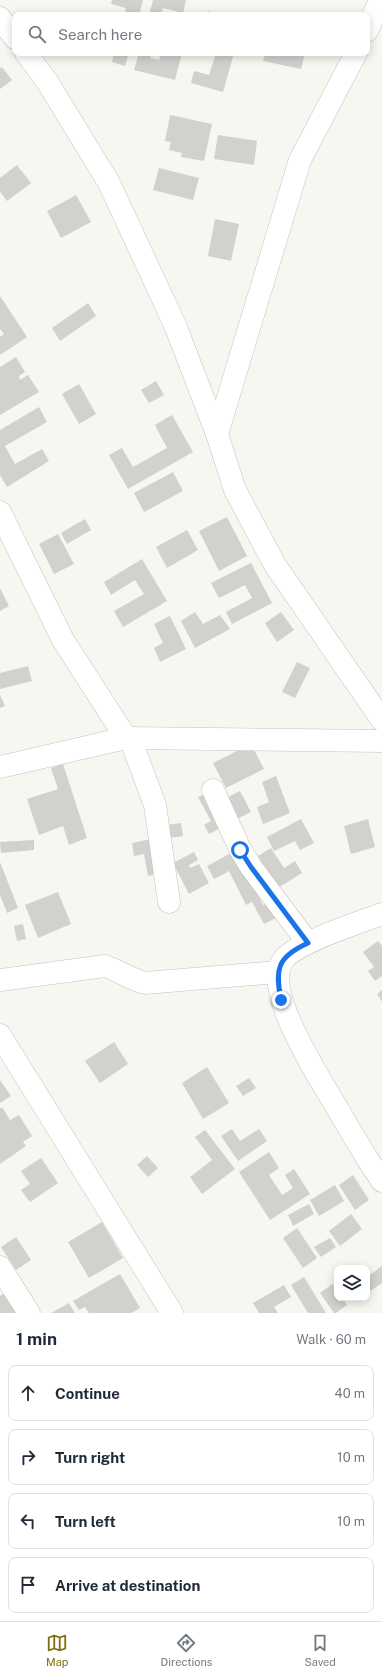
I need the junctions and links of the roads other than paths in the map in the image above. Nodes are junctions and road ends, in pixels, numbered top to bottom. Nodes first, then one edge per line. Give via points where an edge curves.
1 (380, 0) edge
2 (0, 18) edge
3 (370, 24) edge
4 (12, 34) edge
5 (28, 56) edge
6 (354, 56) edge
7 (217, 434) junction
8 (0, 512) edge
9 (382, 720) edge
10 (128, 738) junction
11 (382, 741) edge
12 (0, 767) edge
13 (213, 790) dead end
14 (169, 902) dead end
15 (382, 914) edge
16 (308, 943) junction
17 (278, 972) junction
18 (0, 980) edge
19 (0, 1035) edge
20 (382, 1181) edge
21 (0, 1267) edge
22 (29, 1313) edge
23 (172, 1313) edge

1 - 3 street
2 - 4 street
5 - 7 street via 48,83 109,183 175,325
6 - 7 street via 300,160
7 - 9 street via 235,490 275,564
8 - 10 street via 63,640
10 - 11 street
10 - 12 street
10 - 14 street via 153,795
13 - 16 street via 240,850
15 - 16 street
16 - 17 street via 295,949 283,960
17 - 18 street via 145,983 105,966
17 - 20 street via 281,1000 303,1051
19 - 23 street
21 - 22 street

